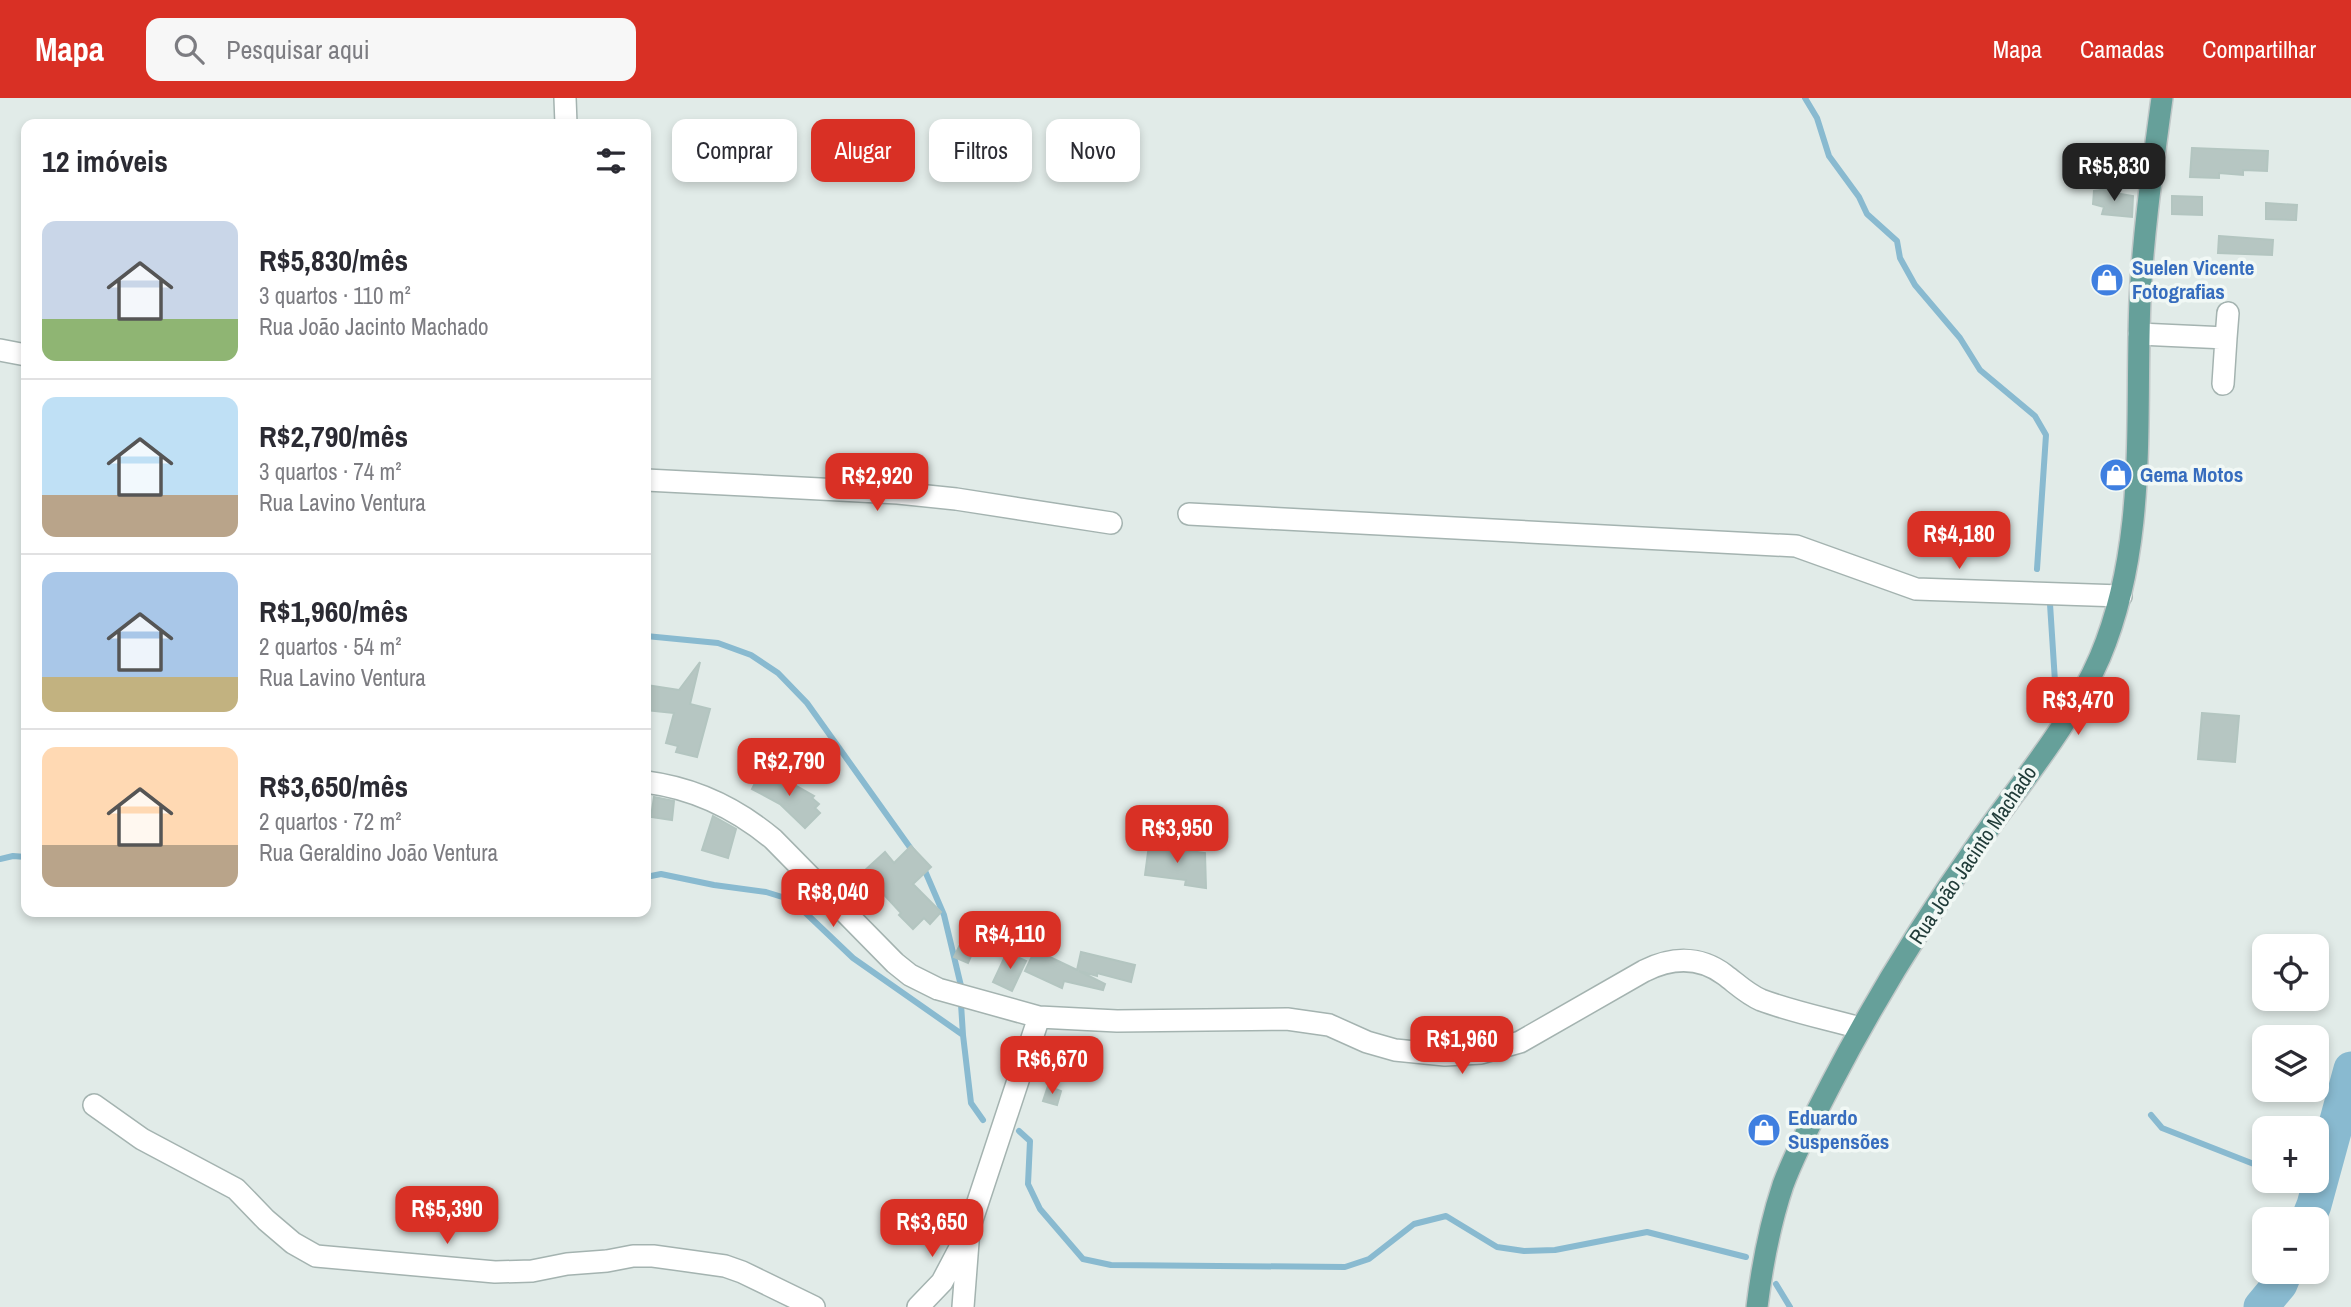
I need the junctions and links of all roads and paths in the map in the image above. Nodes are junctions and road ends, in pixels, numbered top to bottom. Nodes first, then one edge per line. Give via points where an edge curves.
1 (565, 98) edge
2 (2162, 98) edge
3 (566, 119) edge
4 (2228, 313) dead end
5 (2139, 334) junction
6 (2226, 338) junction
7 (0, 350) edge
8 (21, 354) edge
9 (2223, 384) dead end
10 (651, 480) edge
11 (1189, 514) dead end
12 (1111, 523) dead end
13 (2121, 596) junction
14 (651, 783) edge
15 (1039, 1017) junction
16 (1860, 1028) junction
17 (94, 1105) dead end
18 (969, 1229) junction
19 (814, 1307) edge
20 (918, 1307) edge
21 (963, 1307) edge
22 (1757, 1307) edge

1 - 3 street
2 - 5 main road, Rua João Jacinto Machado
4 - 6 street
5 - 6 street
5 - 13 main road, Rua João Jacinto Machado via 2136,502
6 - 9 street
7 - 8 street
10 - 12 street via 898,493
11 - 13 street via 1796,545 1916,589
13 - 16 main road, Rua João Jacinto Machado via 2080,695 1948,886
14 - 15 street via 700,796 752,822 894,962 919,980
15 - 16 street via 1287,1019 1329,1025 1395,1050 1481,1053 1534,1036 1644,971 1682,960 1710,965 1763,1000
15 - 18 street
16 - 22 main road, Rua João Jacinto Machado via 1784,1185
17 - 19 street via 142,1139 236,1189 293,1243 316,1256 495,1272 653,1256 725,1266
18 - 20 street via 948,1274
18 - 21 street

